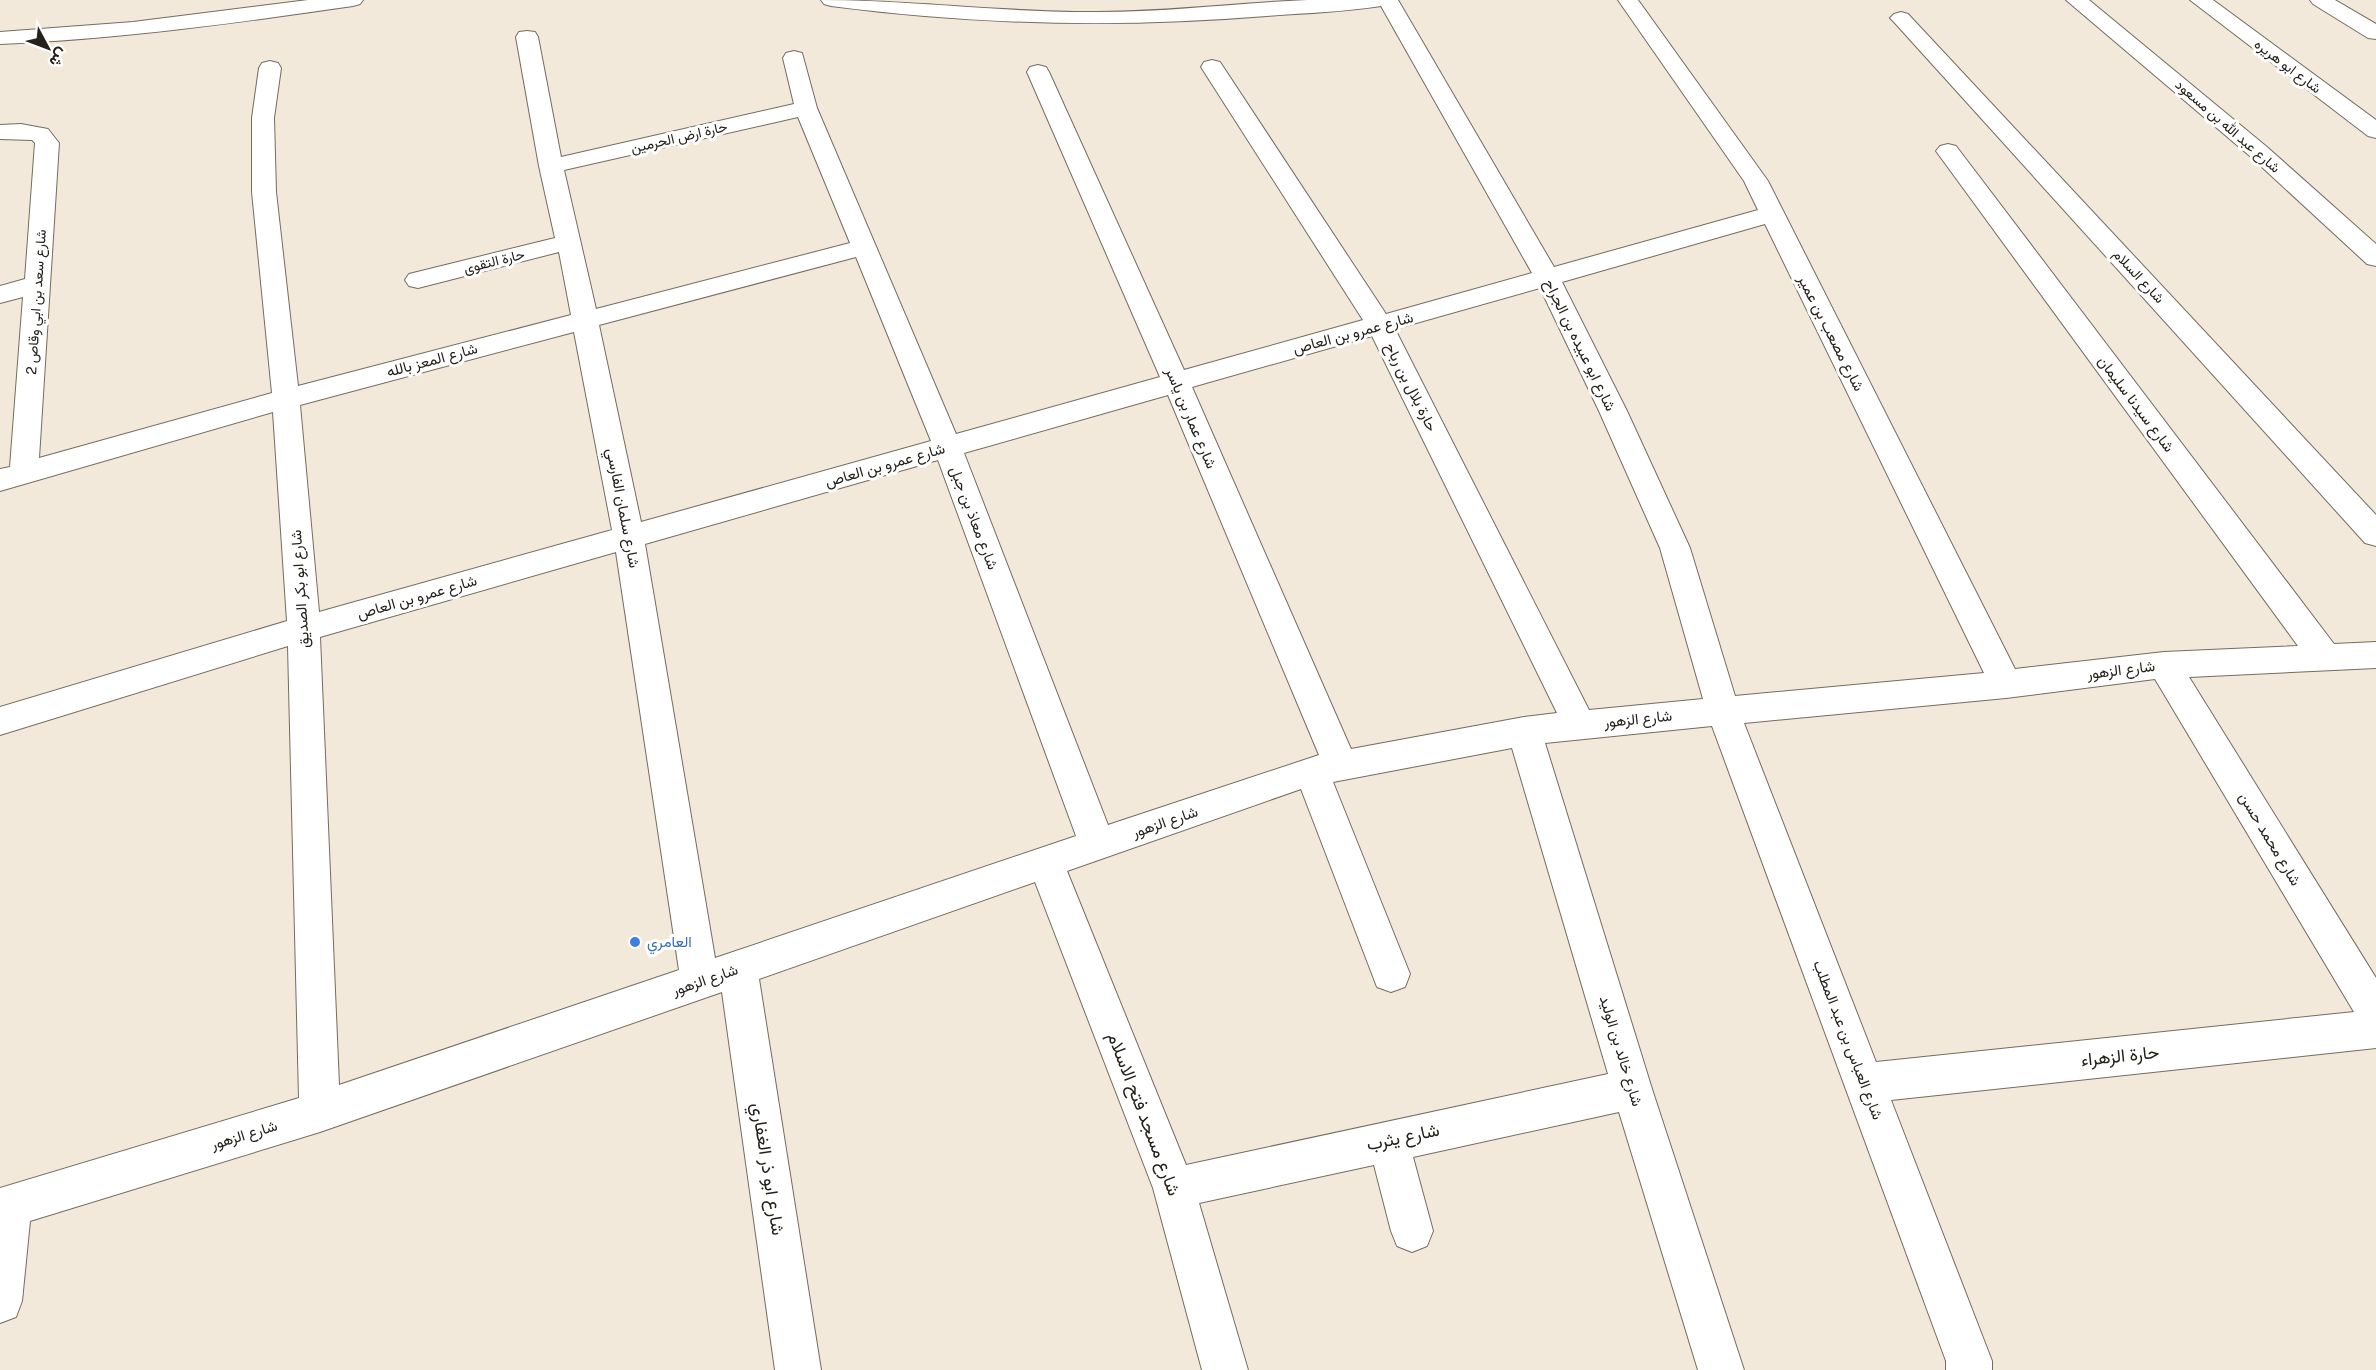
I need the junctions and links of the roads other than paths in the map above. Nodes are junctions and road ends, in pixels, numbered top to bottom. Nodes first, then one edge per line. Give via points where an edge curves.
1 (353, 0) edge
2 (831, 0) edge
3 (1379, 0) edge
4 (1388, 0) edge
5 (1628, 0) edge
6 (2076, 0) edge
7 (2200, 0) edge
8 (2320, 0) edge
9 (1901, 18) dead end
10 (2376, 33) edge
11 (527, 37) dead end
12 (0, 38) edge
13 (794, 58) dead end
14 (1212, 67) dead end
15 (270, 68) dead end
16 (1038, 72) dead end
17 (806, 108) junction
18 (2376, 131) edge
19 (0, 132) edge
20 (1948, 151) dead end
21 (551, 166) junction
22 (1772, 214) junction
23 (569, 242) junction
24 (865, 247) junction
25 (2376, 258) edge
26 (1548, 279) junction
27 (418, 280) dead end
28 (37, 284) junction
29 (0, 295) edge
30 (585, 319) junction
31 (1380, 326) junction
32 (1176, 382) junction
33 (286, 399) junction
34 (948, 448) junction
35 (12, 476) edge
36 (2376, 535) edge
37 (629, 537) junction
38 (304, 629) junction
39 (2376, 655) edge
40 (2325, 657) junction
41 (2164, 665) junction
42 (2006, 684) junction
43 (1724, 711) junction
44 (0, 721) edge
45 (1580, 725) junction
46 (1524, 731) junction
47 (1326, 768) junction
48 (1098, 846) junction
49 (1046, 863) junction
50 (738, 969) junction
51 (1391, 974) dead end
52 (700, 983) junction
53 (2376, 1013) edge
54 (2376, 1029) edge
55 (1865, 1083) junction
56 (1632, 1089) junction
57 (320, 1112) junction
58 (1388, 1140) junction
59 (1174, 1188) junction
60 (5, 1207) edge
61 (1412, 1231) dead end
62 (0, 1301) edge
63 (798, 1370) edge
64 (1225, 1370) edge
65 (1721, 1370) edge
66 (1970, 1370) edge

1 - 12 street via 174,24
2 - 3 street via 932,12 1066,18 1200,15
4 - 26 street, شارع ابو عبيده بن الجراح
5 - 22 street, شارع مصعب بن عمير via 1756,181
6 - 25 street, شارع عبد الله بن مسعود via 2259,152
7 - 18 street, شارع ابو هريره
8 - 10 street
9 - 36 street, شارع السلام
11 - 21 street, شارع سلمان الفارسي
13 - 17 street, شارع معاذ بن جبل
14 - 31 street, حارة بلال بن رباح
15 - 33 street, شارع ابو بكر الصديق via 264,118 264,192
16 - 32 street, شارع عمار بن ياسر
17 - 21 street, حارة ارض الحرمين
17 - 24 street, شارع معاذ بن جبل
19 - 28 street, شارع سعد بن ابي وقاص 2 via 21,130 40,134 46,143
20 - 40 street, شارع سيدنا سليمان
21 - 23 street, شارع سلمان الفارسي
22 - 26 street, شارع عمرو بن العاص
22 - 42 street, شارع مصعب بن عمير
23 - 27 street, حارة التقوى
23 - 30 street, شارع سلمان الفارسي
24 - 30 street, شارع المعز بالله
24 - 34 street, شارع معاذ بن جبل
26 - 31 street, شارع عمرو بن العاص
26 - 43 street, شارع ابو عبيده بن الجراح via 1675,548
28 - 29 street
28 - 35 street, شارع سعد بن ابي وقاص 2
30 - 33 street, شارع المعز بالله
30 - 37 street, شارع سلمان الفارسي
31 - 32 street, شارع عمرو بن العاص
31 - 45 street, حارة بلال بن رباح
32 - 34 street, شارع عمرو بن العاص
32 - 47 street, شارع عمار بن ياسر
33 - 35 street, شارع المعز بالله
33 - 38 street, شارع ابو بكر الصديق
34 - 37 street, شارع عمرو بن العاص
34 - 48 street, شارع معاذ بن جبل
37 - 38 street, شارع عمرو بن العاص
37 - 52 street, شارع سلمان الفارسي
38 - 44 street, شارع عمرو بن العاص
38 - 57 street, شارع ابو بكر الصديق
39 - 40 street, شارع الزهور
40 - 41 street, شارع الزهور
41 - 42 street, شارع الزهور
41 - 53 street, شارع محمد حسن
42 - 43 street, شارع الزهور
43 - 45 street, شارع الزهور
43 - 55 street, شارع العباس بن عبد المطلب
45 - 46 street, شارع الزهور
46 - 47 street, شارع الزهور
46 - 56 street, شارع خالد بن الوليد
47 - 48 street, شارع الزهور
47 - 51 street, شارع عمار بن ياسر
48 - 49 street, شارع الزهور
49 - 50 street, شارع الزهور
49 - 59 street, شارع مسجد فتح الاسلام
50 - 52 street, شارع الزهور
50 - 63 street, شارع ابو ذر الغفاري
52 - 57 street, شارع الزهور
54 - 55 street, حارة الزهراء
55 - 66 street, شارع العباس بن عبد المطلب
56 - 58 street, شارع يثرب
56 - 65 street, شارع خالد بن الوليد
57 - 60 street, شارع الزهور
58 - 59 street, شارع يثرب
58 - 61 street
59 - 64 street, شارع مسجد فتح الاسلام
60 - 62 street

